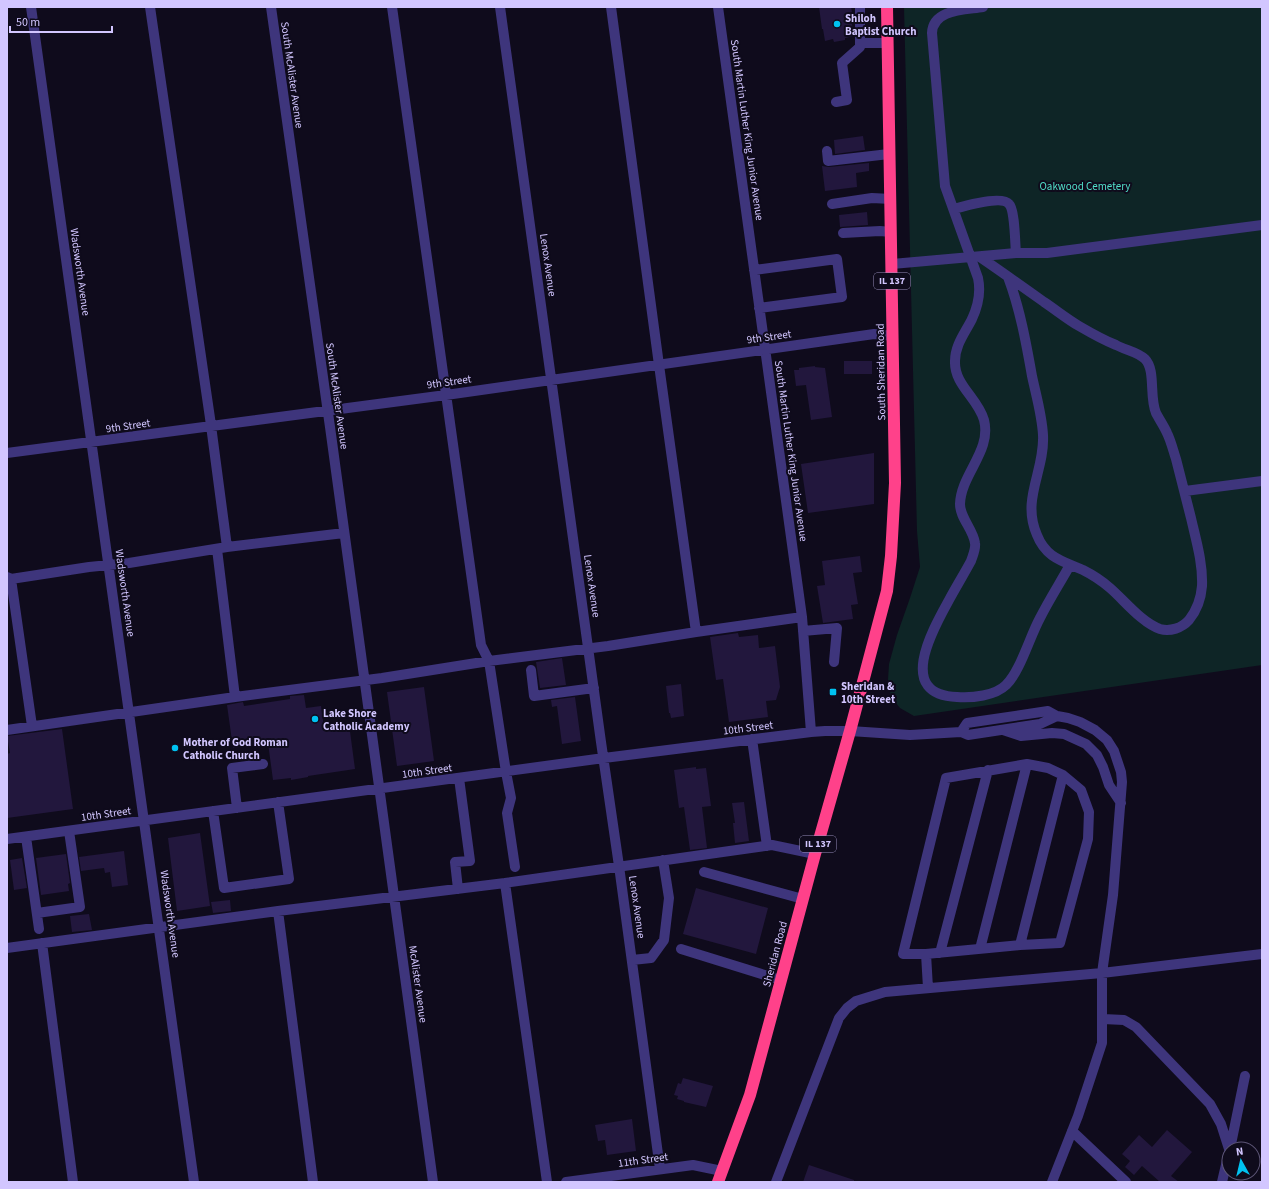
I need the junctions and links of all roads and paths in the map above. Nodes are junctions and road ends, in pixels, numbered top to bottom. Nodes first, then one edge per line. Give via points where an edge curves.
1 (31, 7) edge
2 (150, 7) edge
3 (271, 7) edge
4 (392, 7) edge
5 (500, 7) edge
6 (611, 7) edge
7 (718, 7) edge
8 (860, 7) edge
9 (887, 7) edge
10 (983, 7) edge
11 (860, 43) junction
12 (888, 43) junction
13 (836, 102) dead end
14 (827, 151) dead end
15 (890, 154) junction
16 (891, 199) junction
17 (832, 204) dead end
18 (954, 209) junction
19 (1262, 225) edge
20 (891, 232) junction
21 (843, 233) dead end
22 (1016, 254) junction
23 (975, 257) junction
24 (892, 264) junction
25 (754, 270) junction
26 (1008, 277) junction
27 (759, 308) junction
28 (893, 336) junction
29 (765, 350) junction
30 (659, 365) junction
31 (552, 380) junction
32 (446, 395) junction
33 (327, 410) junction
34 (211, 426) junction
35 (92, 442) junction
36 (7, 453) edge
37 (1262, 481) edge
38 (1185, 492) junction
39 (344, 532) junction
40 (222, 548) junction
41 (109, 564) junction
42 (1070, 565) junction
43 (9, 578) edge
44 (802, 617) junction
45 (803, 631) junction
46 (696, 632) junction
47 (588, 649) junction
48 (489, 661) junction
49 (834, 662) dead end
50 (530, 670) dead end
51 (365, 680) junction
52 (594, 688) junction
53 (235, 697) junction
54 (130, 712) junction
55 (1057, 716) junction
56 (32, 726) junction
57 (7, 730) edge
58 (1003, 730) junction
59 (850, 731) junction
60 (811, 732) junction
61 (961, 732) junction
62 (752, 739) junction
63 (604, 758) junction
64 (263, 764) dead end
65 (1027, 764) junction
66 (988, 770) junction
67 (506, 772) junction
68 (1063, 775) junction
69 (459, 778) junction
70 (379, 789) junction
71 (278, 802) junction
72 (1121, 803) junction
73 (237, 808) junction
74 (213, 811) junction
75 (145, 820) junction
76 (69, 831) junction
77 (26, 837) junction
78 (7, 839) edge
79 (767, 846) junction
80 (815, 854) junction
81 (663, 860) junction
82 (620, 866) junction
83 (515, 867) dead end
84 (704, 872) dead end
85 (505, 883) junction
86 (458, 889) junction
87 (394, 897) junction
88 (803, 899) junction
89 (278, 911) junction
90 (37, 912) junction
91 (159, 927) junction
92 (39, 929) dead end
93 (42, 943) junction
94 (1020, 945) junction
95 (7, 948) edge
96 (681, 949) dead end
97 (980, 949) junction
98 (940, 953) junction
99 (926, 954) junction
100 (1262, 954) edge
101 (632, 960) junction
102 (1102, 973) junction
103 (781, 980) junction
104 (928, 988) junction
105 (1103, 1019) junction
106 (1245, 1076) dead end
107 (1072, 1131) junction
108 (1227, 1141) edge
109 (1232, 1141) edge
110 (660, 1169) junction
111 (720, 1176) edge
112 (73, 1182) edge
113 (194, 1182) edge
114 (313, 1182) edge
115 (433, 1182) edge
116 (548, 1182) edge
117 (566, 1182) edge
118 (776, 1182) edge
119 (1052, 1182) edge
120 (1126, 1182) edge

1 - 35 street, Wadsworth Avenue
2 - 34 street
3 - 33 street, South McAlister Avenue
4 - 32 street
5 - 31 street, Lenox Avenue
6 - 30 street
7 - 25 street, South Martin Luther King Junior Avenue
8 - 11 street
9 - 12 highway, South Sheridan Road / IL 137
10 - 18 street via 948,13 932,26 945,186
11 - 12 street
11 - 13 street via 860,48 842,63 847,100
12 - 15 highway, South Sheridan Road / IL 137
14 - 15 street via 828,161
15 - 16 highway, South Sheridan Road / IL 137
16 - 17 street via 872,198
16 - 20 highway, South Sheridan Road / IL 137
18 - 22 street via 1000,200 1010,204
18 - 23 street
19 - 22 street via 1047,254
20 - 21 street
20 - 24 highway, South Sheridan Road / IL 137
22 - 23 street
23 - 24 street
23 - 26 street
23 - 42 street via 979,297 972,319 959,342 955,362 958,379 981,412 986,429 985,439 966,482 960,504 975,544 971,561 934,627 926,647 923,674 930,688 944,696 958,697 990,693 1006,686 1017,669 1039,618
24 - 28 highway, South Sheridan Road / IL 137
25 - 27 street, South Martin Luther King Junior Avenue
25 - 27 street via 837,259 842,297
26 - 38 street via 1076,324 1147,360 1152,374 1153,404 1168,433
26 - 42 street via 1022,326 1042,420 1043,451 1031,504 1032,520 1041,544 1048,553
27 - 29 street, South Martin Luther King Junior Avenue
28 - 29 street, 9th Street via 874,334
28 - 59 highway, South Sheridan Road / IL 137 via 895,483 888,584
29 - 30 street, 9th Street
29 - 44 street, South Martin Luther King Junior Avenue
30 - 31 street, 9th Street
30 - 46 street
31 - 32 street, 9th Street
31 - 47 street, Lenox Avenue
32 - 33 street, 9th Street
32 - 48 street via 481,645
33 - 34 street, 9th Street
33 - 39 street, South McAlister Avenue
34 - 35 street, 9th Street
34 - 40 street
35 - 36 street, 9th Street
35 - 41 street, Wadsworth Avenue
37 - 38 street
38 - 42 street via 1202,573 1200,602 1185,624 1170,630 1152,625 1106,584 1092,574
39 - 40 street
39 - 51 street, South McAlister Avenue
40 - 41 street
40 - 53 street
41 - 43 street
41 - 54 street, Wadsworth Avenue
43 - 56 street
44 - 45 street, South Martin Luther King Junior Avenue
44 - 46 street
45 - 49 street via 837,628
45 - 60 street, South Martin Luther King Junior Avenue
46 - 47 street
47 - 48 street
47 - 52 street, Lenox Avenue
48 - 51 street
48 - 67 street
50 - 52 street via 534,696
51 - 53 street
51 - 70 street, South McAlister Avenue
52 - 63 street, Lenox Avenue
53 - 54 street
54 - 56 street
54 - 75 street, Wadsworth Avenue
55 - 58 street, 10th Street via 1040,724
55 - 61 street via 1048,711 967,723
55 - 72 street via 1080,722 1107,740 1114,751 1121,772
56 - 57 street
58 - 61 street, 10th Street via 968,735
58 - 72 street via 1021,736 1064,734 1086,744 1097,755 1109,785
59 - 60 street, 10th Street
59 - 61 street, 10th Street via 910,735
59 - 80 highway, Sheridan Road / IL 137
60 - 62 street, 10th Street
62 - 63 street, 10th Street
62 - 79 street
63 - 67 street, 10th Street
63 - 82 street, Lenox Avenue
64 - 73 street via 232,768
65 - 66 street
65 - 68 street via 1048,768
65 - 97 street
66 - 98 street
66 - 99 street via 946,778 903,954
67 - 69 street, 10th Street
67 - 83 street via 511,798 507,813
68 - 94 street
68 - 94 street via 1081,790 1089,812 1088,839 1060,943
69 - 70 street, 10th Street
69 - 86 street via 470,861 455,862
70 - 71 street, 10th Street
70 - 87 street, McAlister Avenue
71 - 73 street, 10th Street
71 - 74 street via 289,879 224,888
72 - 102 street via 1113,896
73 - 74 street, 10th Street
74 - 75 street, 10th Street
75 - 76 street, 10th Street
75 - 91 street, Wadsworth Avenue
76 - 77 street, 10th Street
76 - 90 street via 80,907
77 - 78 street, 10th Street
77 - 90 street
79 - 80 street
79 - 81 street
80 - 88 highway, Sheridan Road / IL 137
81 - 82 street
81 - 101 street via 669,898 664,940 651,958
82 - 85 street
82 - 101 street, Lenox Avenue
84 - 88 street
85 - 86 street
85 - 116 street
86 - 87 street
87 - 89 street
87 - 115 street, McAlister Avenue
88 - 103 highway, Sheridan Road / IL 137
89 - 91 street
89 - 114 street
90 - 92 street
91 - 93 street
91 - 113 street, Wadsworth Avenue
93 - 95 street
93 - 112 street
94 - 97 street
96 - 103 street
97 - 98 street
98 - 99 street
99 - 104 street
100 - 102 street
101 - 110 street, Lenox Avenue
102 - 104 street
102 - 105 street
103 - 111 highway, Sheridan Road / IL 137 via 750,1095
104 - 118 street via 884,992 856,1001 839,1018
105 - 107 street via 1102,1043
105 - 108 street via 1124,1020 1136,1027 1210,1104
106 - 109 street
107 - 119 street
107 - 120 street
110 - 111 street, 11th Street via 693,1165
110 - 117 street, 11th Street

